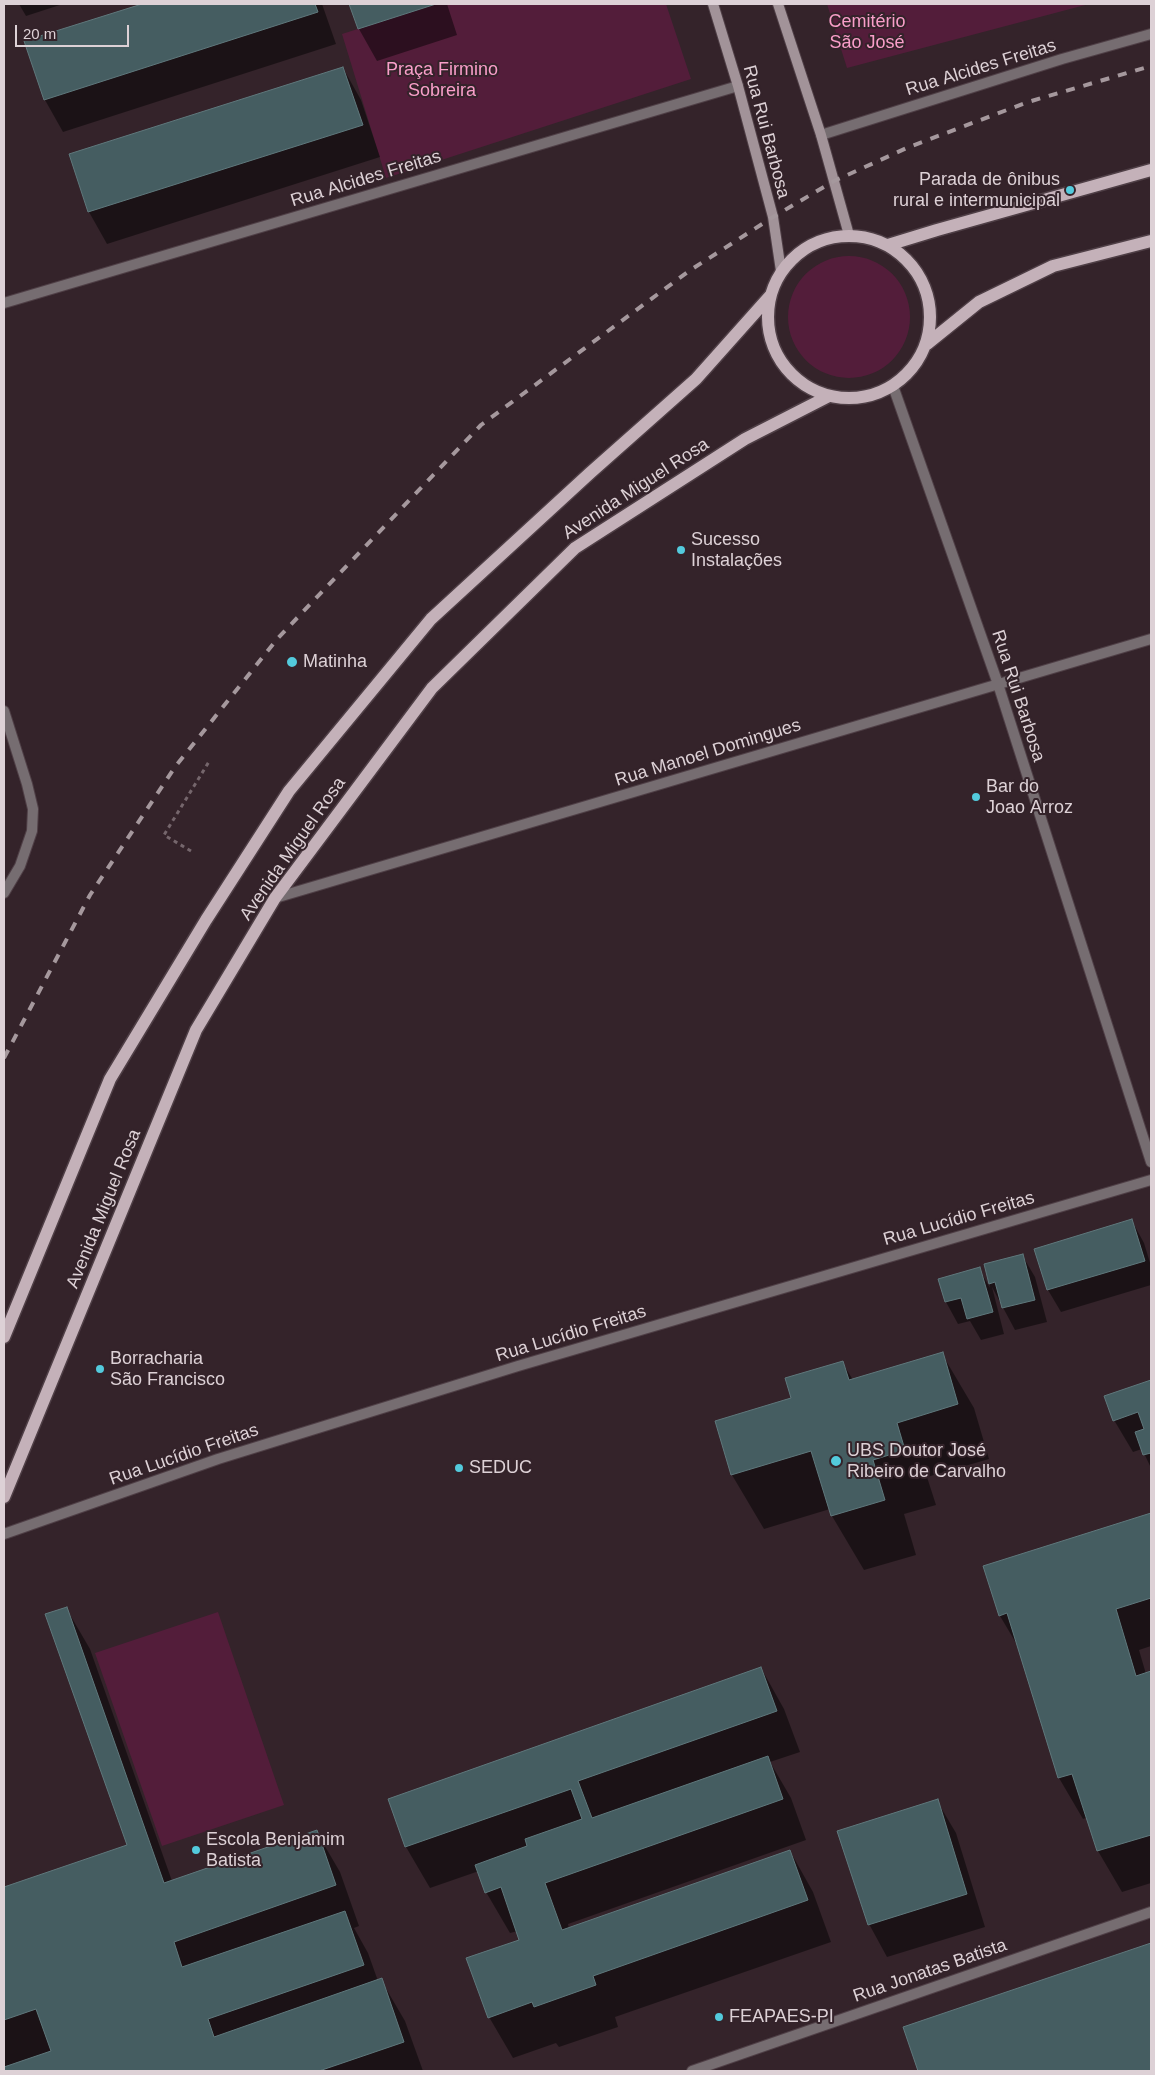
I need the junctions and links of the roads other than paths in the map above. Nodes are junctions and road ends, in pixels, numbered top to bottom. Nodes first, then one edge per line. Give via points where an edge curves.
1 (712, 4) edge
2 (778, 4) edge
3 (1151, 34) edge
4 (738, 86) junction
5 (821, 135) junction
6 (1151, 170) edge
7 (849, 235) junction
8 (1151, 241) edge
9 (888, 245) junction
10 (781, 272) junction
11 (770, 296) junction
12 (4, 303) edge
13 (927, 344) junction
14 (893, 386) junction
15 (830, 396) junction
16 (1151, 639) edge
17 (998, 684) junction
18 (4, 712) edge
19 (4, 893) edge
20 (275, 898) junction
21 (1151, 1162) edge
22 (1151, 1180) edge
23 (4, 1337) edge
24 (4, 1497) edge
25 (4, 1534) edge
26 (1151, 1912) edge
27 (692, 2071) edge

1 - 4 main road, Rua Rui Barbosa
2 - 5 main road
3 - 5 street, Rua Alcides Freitas
4 - 10 main road, Rua Rui Barbosa via 772,217
4 - 12 street, Rua Alcides Freitas
5 - 7 main road
6 - 9 main road
7 - 9 main road
7 - 10 main road via 822,239 799,252
8 - 13 main road via 1053,266 979,302
9 - 13 main road via 910,263 925,286 931,313
10 - 11 main road
11 - 15 main road via 767,321 773,346 786,369 806,386
11 - 23 main road, Avenida Miguel Rosa via 696,379 431,620 289,791 110,1079
13 - 14 main road via 919,360
14 - 15 main road via 860,398
14 - 17 street, Rua Rui Barbosa
15 - 20 main road, Avenida Miguel Rosa via 745,439 575,548 432,688
16 - 17 street, Rua Manoel Domingues
17 - 20 street, Rua Manoel Domingues
17 - 21 street, Rua Rui Barbosa
18 - 19 street via 33,809 32,831 20,866
20 - 24 main road, Avenida Miguel Rosa via 196,1030
22 - 25 street, Rua Lucídio Freitas via 508,1369 218,1459
26 - 27 street, Rua Jonatas Batista

